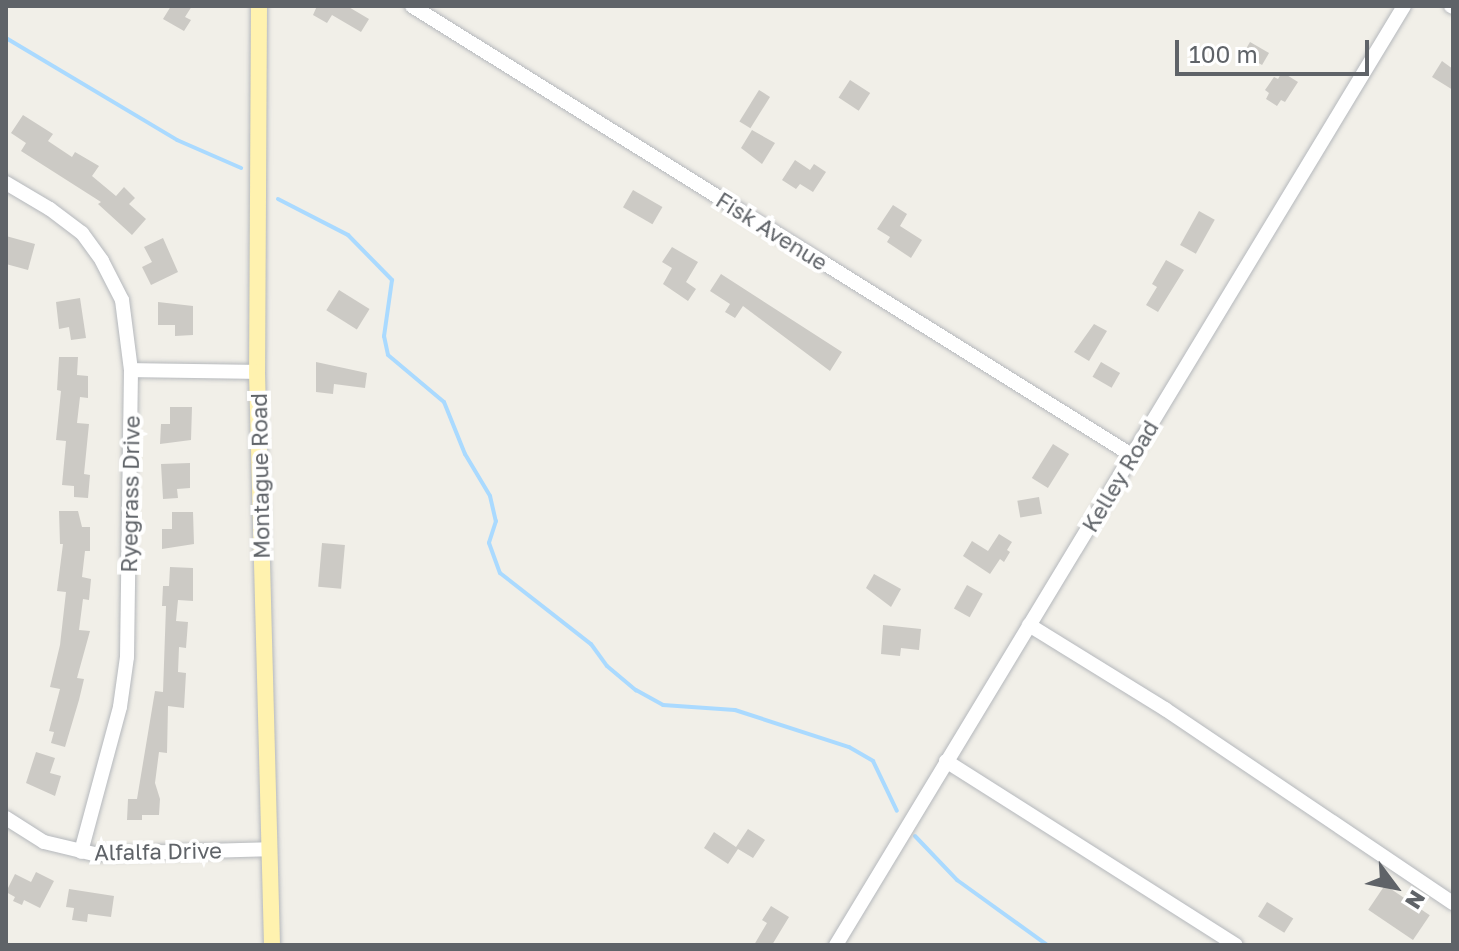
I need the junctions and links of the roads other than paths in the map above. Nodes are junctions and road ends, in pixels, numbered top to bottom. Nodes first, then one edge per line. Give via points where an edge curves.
1 (259, 6) edge
2 (412, 6) edge
3 (1404, 6) edge
4 (6, 183) edge
5 (131, 370) junction
6 (257, 372) junction
7 (1133, 456) junction
8 (1029, 625) junction
9 (946, 761) junction
10 (6, 818) edge
11 (270, 849) junction
12 (81, 852) junction
13 (1453, 903) edge
14 (272, 945) edge
15 (836, 945) edge
16 (1236, 945) edge

1 - 6 main road, Montague Road
2 - 7 street, Fisk Avenue
3 - 7 street, Kelley Road
4 - 5 street, Ryegrass Drive via 82,233 102,261 122,300
5 - 6 street
5 - 12 street, Ryegrass Drive via 127,657 120,707
6 - 11 main road, Montague Road
7 - 8 street, Kelley Road
8 - 9 street, Kelley Road
8 - 13 street via 1165,709
9 - 15 street, Kelley Road
9 - 16 street
10 - 12 street, Alfalfa Drive via 44,842
11 - 12 street, Alfalfa Drive
11 - 14 main road, Montague Road

